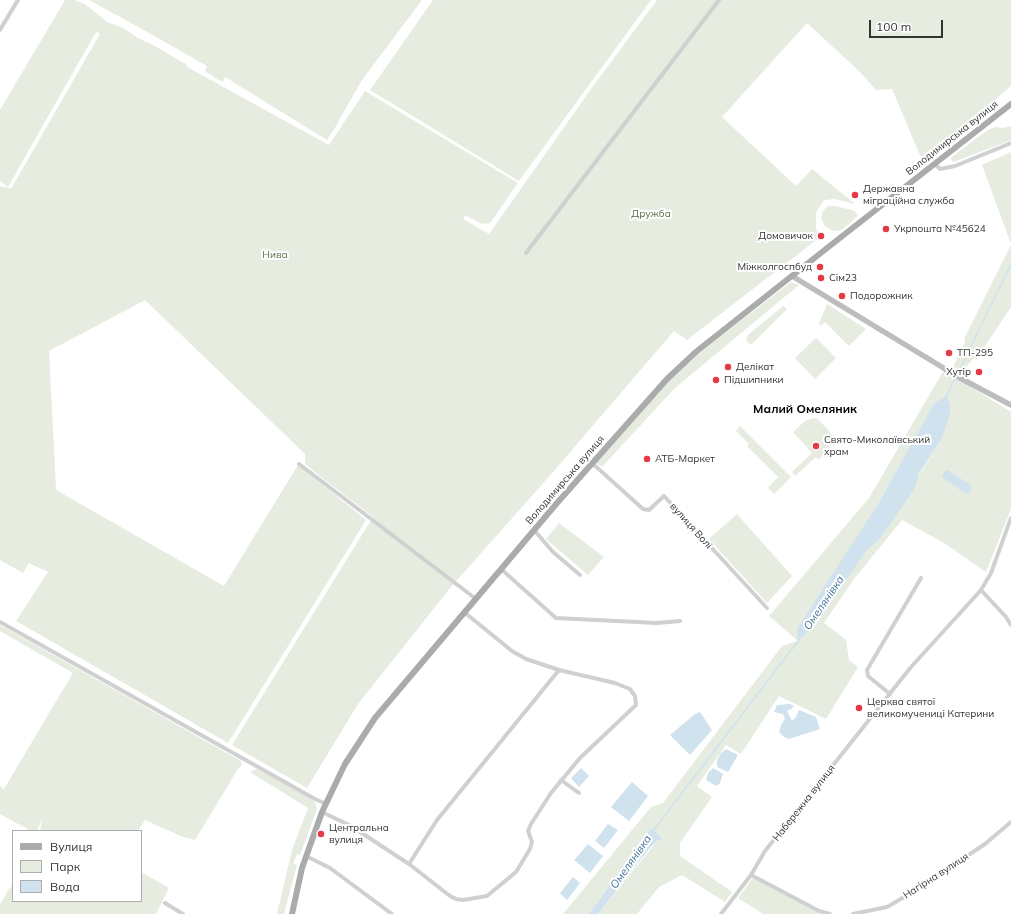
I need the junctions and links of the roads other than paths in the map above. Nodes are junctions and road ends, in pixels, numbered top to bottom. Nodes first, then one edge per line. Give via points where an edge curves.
1 (18, 0) edge
2 (719, 0) edge
3 (0, 30) edge
4 (1011, 104) edge
5 (1011, 143) edge
6 (935, 164) junction
7 (526, 253) dead end
8 (792, 276) junction
9 (1011, 405) edge
10 (299, 464) dead end
11 (592, 464) junction
12 (1011, 518) edge
13 (534, 530) junction
14 (501, 569) junction
15 (580, 575) dead end
16 (921, 578) dead end
17 (980, 590) junction
18 (476, 599) junction
19 (767, 608) dead end
20 (464, 612) junction
21 (680, 621) dead end
22 (0, 622) edge
23 (1011, 625) edge
24 (559, 670) junction
25 (890, 694) junction
26 (561, 780) junction
27 (579, 793) dead end
28 (326, 804) junction
29 (322, 812) junction
30 (1011, 822) edge
31 (306, 856) junction
32 (408, 864) junction
33 (751, 875) junction
34 (165, 903) dead end
35 (183, 914) edge
36 (292, 914) edge
37 (392, 914) edge
38 (721, 914) edge
39 (830, 914) edge
40 (853, 914) edge

1 - 3 street
2 - 7 street
4 - 6 main road, Володимирська вулиця
5 - 6 street via 955,166 940,169
6 - 8 main road, Володимирська вулиця
8 - 9 street
8 - 11 main road, Володимирська вулиця via 667,378
10 - 18 street
11 - 13 main road, Володимирська вулиця
11 - 19 street, вулиця Волі via 642,509 649,510 664,496
12 - 17 street, Набережна вулиця via 991,573
13 - 14 main road, Володимирська вулиця
13 - 15 street via 553,552
14 - 18 main road, Володимирська вулиця
14 - 21 street via 556,618 657,623
16 - 25 street via 867,670 868,676
17 - 23 street
17 - 25 street, Набережна вулиця
18 - 20 main road, Володимирська вулиця
20 - 24 street via 512,651 526,659
20 - 28 main road, Володимирська вулиця via 375,718 345,764
22 - 28 street
24 - 26 street via 630,689 635,696 636,705 580,758
24 - 32 street via 437,820
25 - 33 street, Набережна вулиця via 765,851
26 - 27 street
26 - 32 street via 531,824 528,831 532,842 530,849 516,872 487,896 456,899
28 - 29 main road, Володимирська вулиця
29 - 31 main road, Володимирська вулиця
29 - 32 street via 351,826
30 - 40 street, Нагірна вулиця via 985,844 887,907
31 - 36 main road, Володимирська вулиця
31 - 37 street via 330,868
33 - 38 street, Набережна вулиця
33 - 39 street via 819,911
34 - 35 street

